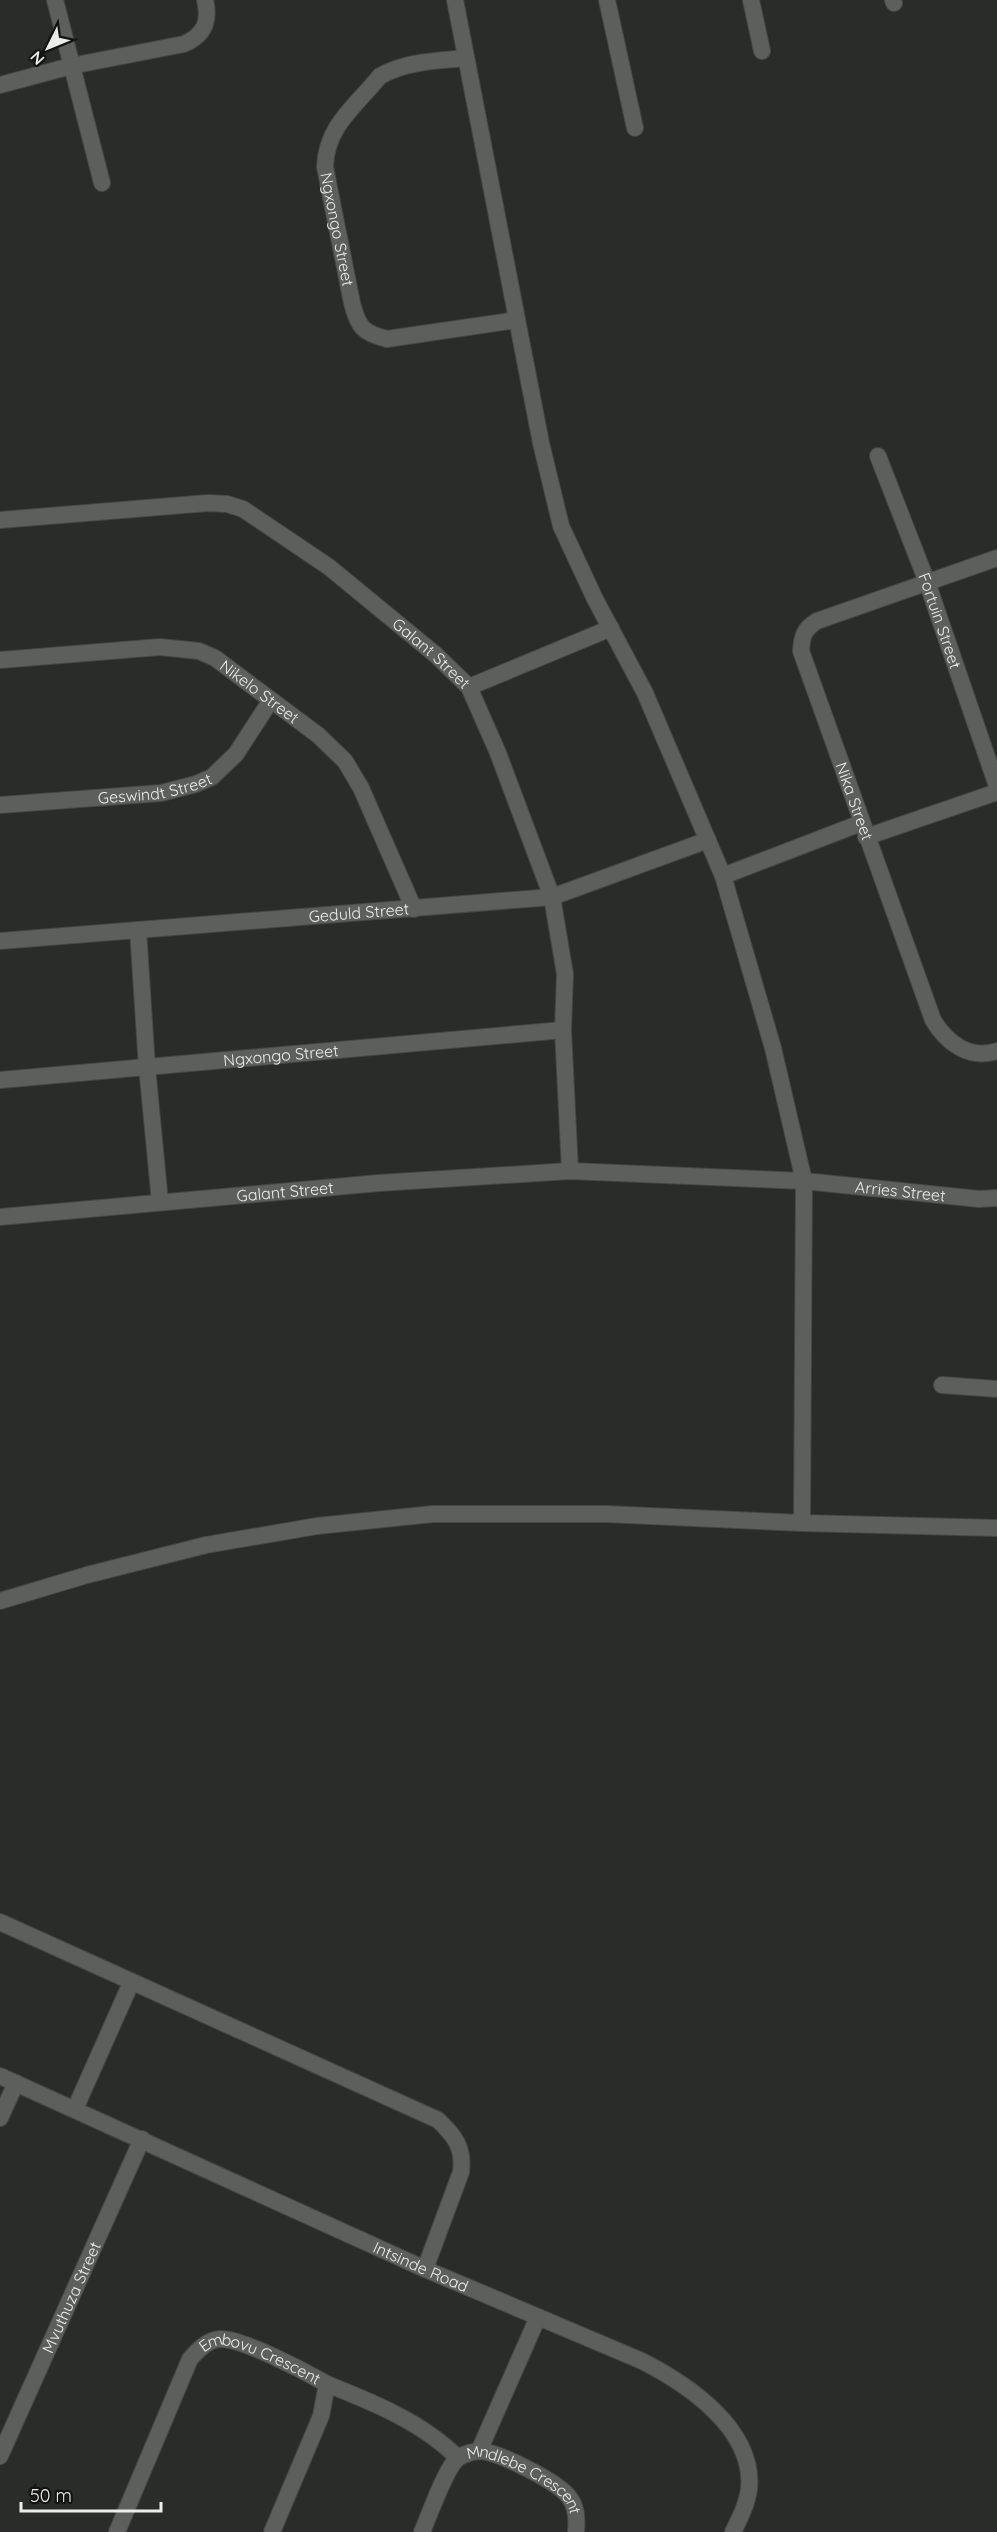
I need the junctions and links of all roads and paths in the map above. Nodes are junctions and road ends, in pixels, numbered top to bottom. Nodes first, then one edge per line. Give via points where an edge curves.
1 (55, 0) edge
2 (455, 0) edge
3 (607, 0) edge
4 (751, 0) edge
5 (206, 6) edge
6 (762, 51) dead end
7 (466, 58) junction
8 (71, 66) junction
9 (0, 85) edge
10 (635, 128) dead end
11 (102, 183) dead end
12 (518, 320) junction
13 (878, 456) dead end
14 (0, 520) edge
15 (997, 558) edge
16 (927, 582) junction
17 (611, 628) junction
18 (0, 660) edge
19 (469, 687) junction
20 (271, 699) junction
21 (997, 786) edge
22 (997, 792) edge
23 (0, 805) edge
24 (864, 830) junction
25 (708, 840) junction
26 (723, 876) junction
27 (552, 897) junction
28 (414, 909) junction
29 (138, 930) junction
30 (0, 941) edge
31 (563, 1030) junction
32 (997, 1051) edge
33 (147, 1067) junction
34 (0, 1080) edge
35 (570, 1171) junction
36 (804, 1181) junction
37 (997, 1198) edge
38 (160, 1202) junction
39 (0, 1217) edge
40 (942, 1385) dead end
41 (997, 1389) edge
42 (802, 1523) junction
43 (997, 1528) edge
44 (0, 1601) edge
45 (1, 1928) edge
46 (130, 1983) junction
47 (0, 2076) edge
48 (16, 2084) junction
49 (75, 2109) junction
50 (0, 2118) edge
51 (142, 2139) junction
52 (424, 2269) junction
53 (538, 2317) junction
54 (327, 2384) junction
55 (479, 2451) junction
56 (0, 2456) edge
57 (458, 2458) junction
58 (117, 2532) edge
59 (272, 2532) edge
60 (422, 2532) edge
61 (576, 2532) edge
62 (734, 2532) edge

1 - 8 street
2 - 7 street
3 - 10 street
4 - 6 street
5 - 8 street via 204,29 194,40
7 - 12 street
7 - 12 street, Ngxongo Street via 410,64 380,76 330,138 325,167 352,303 363,329 387,339
8 - 9 street
8 - 11 street
12 - 17 street via 561,526
13 - 16 street, Fortuin Street
14 - 19 street, Galant Street via 208,503 243,509 338,574
15 - 16 street
16 - 21 street, Fortuin Street
16 - 24 street, Nika Street via 818,621 803,634 801,651 805,665
17 - 19 street
17 - 25 street via 645,693
18 - 20 street, Nikelo Street via 181,648 215,658
19 - 27 street, Galant Street
20 - 23 street, Geswindt Street via 236,754 212,777 196,784 161,793
20 - 28 street, Nikelo Street via 345,761 361,788
22 - 24 street
24 - 26 street
24 - 32 street, Nika Street via 933,1020 942,1035 958,1048 974,1054
25 - 26 street
25 - 27 street, Geduld Street
26 - 36 street via 773,1048
27 - 28 street, Geduld Street
27 - 31 street, Galant Street via 565,974
28 - 29 street, Geduld Street
29 - 30 street, Geduld Street
29 - 33 street
31 - 33 street, Ngxongo Street
31 - 35 street, Galant Street
33 - 34 street, Ngxongo Street
33 - 38 street
35 - 36 street, Galant Street
35 - 38 street, Galant Street
36 - 37 street, Arries Street
36 - 42 street
38 - 39 street, Galant Street
40 - 41 street
42 - 43 street
42 - 44 street via 606,1514 422,1515 317,1526 206,1545
45 - 46 street
46 - 49 street
46 - 52 street via 420,2111 451,2132 463,2159 461,2172
47 - 48 street, Intsinde Road
48 - 49 street, Intsinde Road
48 - 50 street
49 - 51 street, Intsinde Road
51 - 52 street, Intsinde Road
51 - 56 street, Mvuthuza Street
52 - 53 street, Intsinde Road
53 - 55 street
53 - 62 street, Intsinde Road via 669,2375 712,2409 731,2430 748,2471 749,2488
54 - 57 street via 405,2420
54 - 58 street, Embovu Crescent via 274,2356 231,2341 220,2339 198,2350 190,2359
54 - 59 street, Embovu Crescent via 321,2416
55 - 57 street, Mndlebe Crescent
55 - 61 street, Mndlebe Crescent via 514,2462 569,2496 575,2509
57 - 60 street, Mndlebe Crescent

